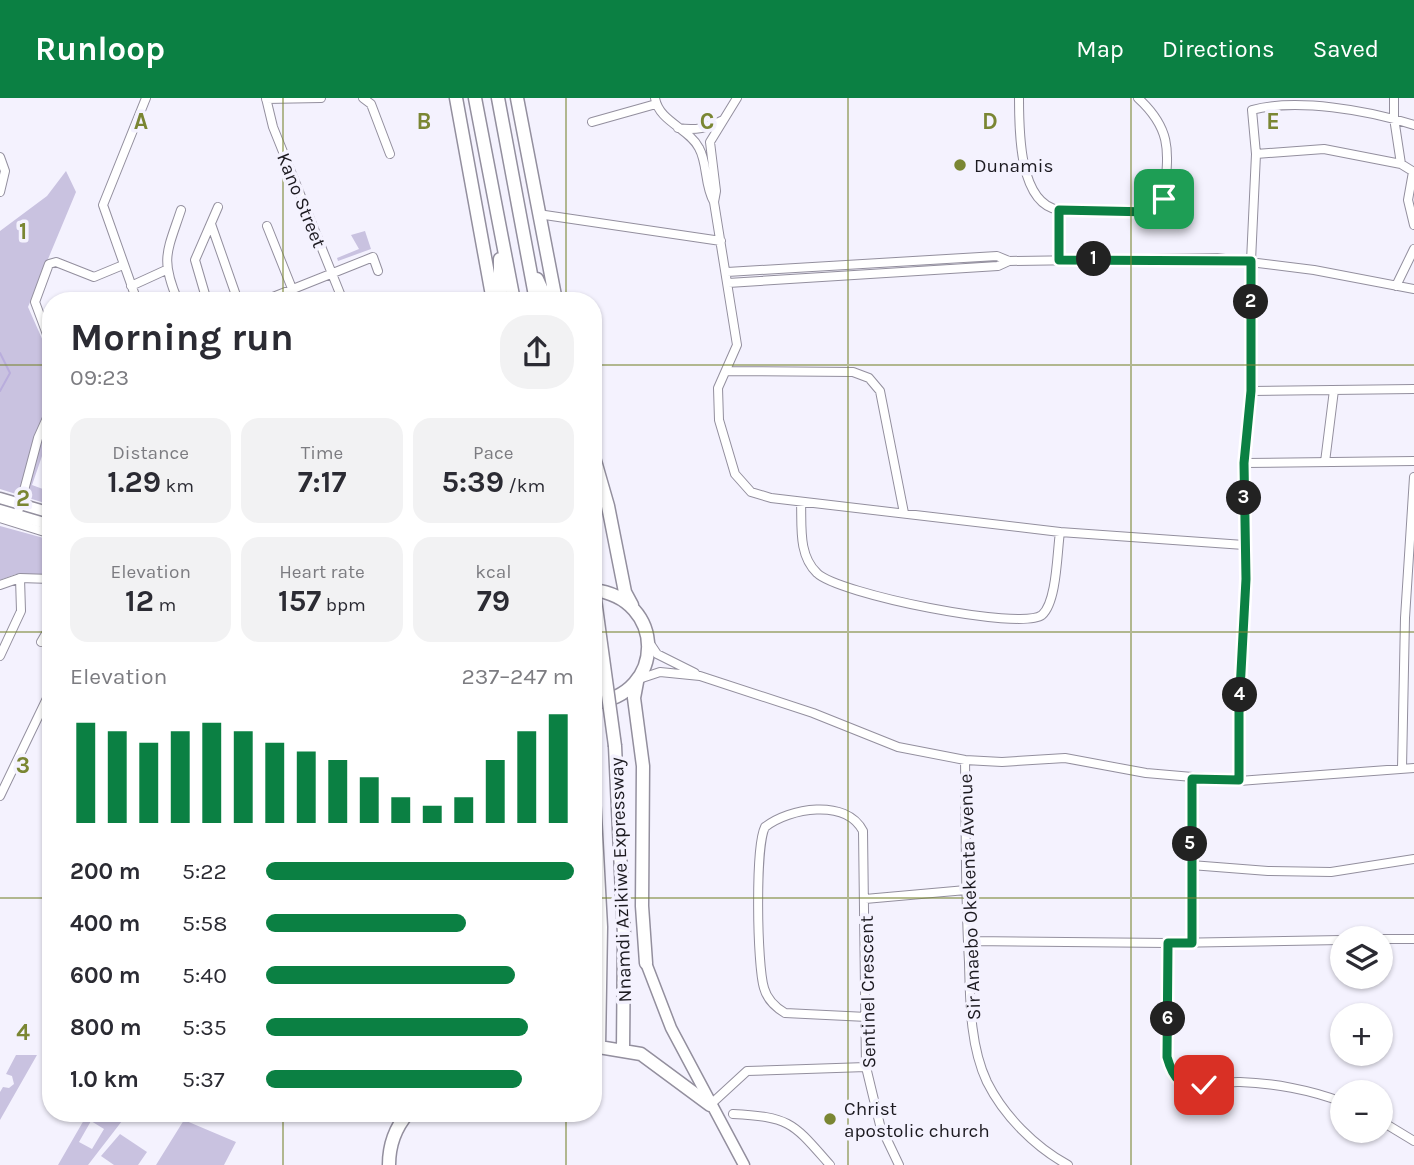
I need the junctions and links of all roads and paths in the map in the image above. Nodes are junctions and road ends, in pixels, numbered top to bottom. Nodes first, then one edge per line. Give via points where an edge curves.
1 (146, 98) edge
2 (306, 98) edge
3 (321, 98) edge
4 (363, 98) edge
5 (456, 98) edge
6 (468, 98) edge
7 (475, 98) edge
8 (498, 98) edge
9 (517, 98) edge
10 (737, 98) edge
11 (1020, 98) edge
12 (1138, 98) edge
13 (1248, 98) edge
14 (1394, 98) edge
15 (266, 99) edge
16 (1265, 100) edge
17 (1328, 100) edge
18 (655, 101) edge
19 (1252, 110) junction
20 (1394, 118) junction
21 (723, 120) junction
22 (592, 122) dead end
23 (1414, 125) edge
24 (676, 127) junction
25 (480, 136) junction
26 (1256, 153) junction
27 (390, 154) dead end
28 (0, 157) edge
29 (1401, 164) junction
30 (1414, 172) edge
31 (0, 192) edge
32 (714, 202) junction
33 (218, 207) dead end
34 (181, 210) dead end
35 (1059, 210) junction
36 (538, 214) junction
37 (211, 224) junction
38 (1414, 225) edge
39 (267, 226) dead end
40 (499, 231) junction
41 (721, 241) junction
42 (1414, 249) edge
43 (526, 255) junction
44 (941, 260) junction
45 (1059, 260) junction
46 (1009, 261) junction
47 (1251, 261) junction
48 (123, 265) junction
49 (166, 270) junction
50 (941, 270) junction
51 (378, 271) dead end
52 (331, 272) junction
53 (727, 272) junction
54 (728, 283) junction
55 (131, 286) junction
56 (1396, 286) junction
57 (291, 288) junction
58 (1414, 289) edge
59 (133, 292) edge
60 (175, 292) edge
61 (204, 292) edge
62 (235, 292) edge
63 (282, 292) edge
64 (293, 292) edge
65 (339, 292) edge
66 (492, 292) edge
67 (500, 292) edge
68 (512, 292) edge
69 (534, 292) edge
70 (543, 292) edge
71 (554, 292) edge
72 (42, 321) edge
73 (726, 371) junction
74 (1414, 389) edge
75 (1334, 390) junction
76 (1251, 391) junction
77 (42, 430) edge
78 (1414, 461) edge
79 (1325, 462) junction
80 (1244, 463) junction
81 (1414, 477) edge
82 (602, 485) edge
83 (0, 498) edge
84 (801, 502) junction
85 (0, 510) edge
86 (19, 510) junction
87 (42, 512) edge
88 (904, 513) junction
89 (0, 518) edge
90 (42, 520) edge
91 (42, 531) edge
92 (1060, 532) junction
93 (1244, 545) junction
94 (20, 578) junction
95 (42, 579) edge
96 (0, 585) edge
97 (602, 592) edge
98 (634, 609) junction
99 (1409, 617) edge
100 (648, 638) junction
101 (602, 651) edge
102 (0, 656) edge
103 (700, 677) junction
104 (638, 680) junction
105 (602, 701) edge
106 (42, 709) edge
107 (965, 760) junction
108 (1402, 768) junction
109 (1414, 768) edge
110 (1192, 779) junction
111 (1239, 780) junction
112 (0, 796) edge
113 (1414, 859) edge
114 (1191, 864) junction
115 (966, 890) junction
116 (865, 899) junction
117 (1393, 939) edge
118 (1414, 939) edge
119 (1330, 940) edge
120 (968, 941) junction
121 (1168, 943) junction
122 (1192, 943) junction
123 (646, 963) joint
124 (867, 1017) junction
125 (602, 1047) edge
126 (623, 1051) junction
127 (866, 1067) junction
128 (1330, 1099) edge
129 (710, 1105) junction
130 (733, 1114) dead end
131 (402, 1122) edge
132 (1393, 1129) edge
133 (1414, 1142) edge
134 (389, 1165) edge
135 (744, 1165) edge
136 (830, 1165) edge
137 (899, 1165) edge
138 (1068, 1165) edge

1 - 48 street via 107,192 104,213
2 - 3 street
2 - 15 street
4 - 27 street via 371,104
5 - 66 highway
6 - 25 highway
7 - 25 highway
8 - 43 highway
9 - 36 highway
10 - 21 street
11 - 35 street via 1030,191 1048,209
12 - 35 street via 1154,113 1167,141 1162,207 1151,212
13 - 19 street
14 - 20 street
15 - 52 street, Kano Street via 272,127
16 - 17 street
16 - 19 street
17 - 20 street
18 - 22 street
18 - 24 street
19 - 26 street
20 - 23 street
20 - 29 street
21 - 24 street via 691,130
21 - 32 street via 710,142
24 - 32 street via 698,146
25 - 40 highway
26 - 29 street via 1324,149
26 - 47 street
28 - 31 street via 5,172
29 - 30 street
30 - 38 street via 1408,200
32 - 41 street
33 - 37 street
34 - 49 street via 165,258
35 - 45 street
36 - 41 street
36 - 71 highway
37 - 61 street via 195,260
37 - 62 street
39 - 57 street
40 - 67 highway
40 - 68 highway
41 - 53 street
42 - 56 street
43 - 69 highway
43 - 70 highway
44 - 46 street via 997,256
44 - 50 street
44 - 53 street
45 - 46 street
45 - 47 street
46 - 50 street via 998,266
47 - 56 street
47 - 76 street
48 - 55 street
48 - 72 street via 94,277 56,262 49,264 35,302
49 - 55 street
49 - 60 street
50 - 54 street
51 - 52 street via 373,257
52 - 57 street
52 - 65 street, Kano Street
53 - 54 street
54 - 73 street via 737,345
55 - 59 street
56 - 58 street
57 - 63 street
57 - 64 street
73 - 84 street via 717,405 734,474 751,492
73 - 88 street via 853,372 869,378 881,395
74 - 75 street
75 - 76 street
75 - 79 street
76 - 80 street
77 - 86 street
78 - 79 street
79 - 80 street
80 - 93 street
81 - 99 street
82 - 98 highway via 625,592
83 - 86 main road
84 - 88 street
84 - 92 street via 805,554 823,578 897,602 945,611 1018,618 1043,614 1052,598
85 - 86 main road
86 - 87 main road
86 - 90 main road
88 - 92 street
89 - 91 street
92 - 93 street
93 - 111 street
94 - 95 street
94 - 96 street
94 - 102 street via 21,611
97 - 98 highway
98 - 100 highway
99 - 108 street
100 - 103 street via 657,654
100 - 104 highway, Nnamdi Azikiwe Expressway via 647,659
101 - 126 highway, Nnamdi Azikiwe Expressway, bridge via 615,746 624,935
103 - 104 street via 660,672
103 - 107 street via 805,710 898,747
104 - 105 highway via 618,697
104 - 123 highway, Nnamdi Azikiwe Expressway via 634,698 643,766
106 - 112 street
107 - 110 street via 1065,758
107 - 115 street, Sir Anaebo Okekenta Avenue
108 - 109 street
108 - 111 street
110 - 111 street
110 - 114 street
113 - 114 street via 1331,872
114 - 122 street
115 - 116 street
115 - 120 street, Sir Anaebo Okekenta Avenue
116 - 124 street, Sentinel Crescent
116 - 124 street, Sentinel Crescent via 864,837 853,816 831,810 786,814 765,827 760,850 762,970 767,996 785,1013
117 - 118 street
119 - 122 street
120 - 121 street
120 - 138 street, Sir Anaebo Okekenta Avenue via 974,1040 986,1080 1014,1122
121 - 122 street
121 - 128 street via 1167,1057 1177,1080 1194,1087 1225,1082 1271,1085
123 - 129 main road via 671,1028
124 - 127 street, Sentinel Crescent
125 - 126 highway
126 - 129 highway via 641,1054
127 - 129 street via 747,1071
127 - 137 street, Sentinel Crescent via 880,1125
129 - 135 main road
130 - 136 street via 774,1116 789,1124
131 - 134 highway via 389,1151
132 - 133 street

